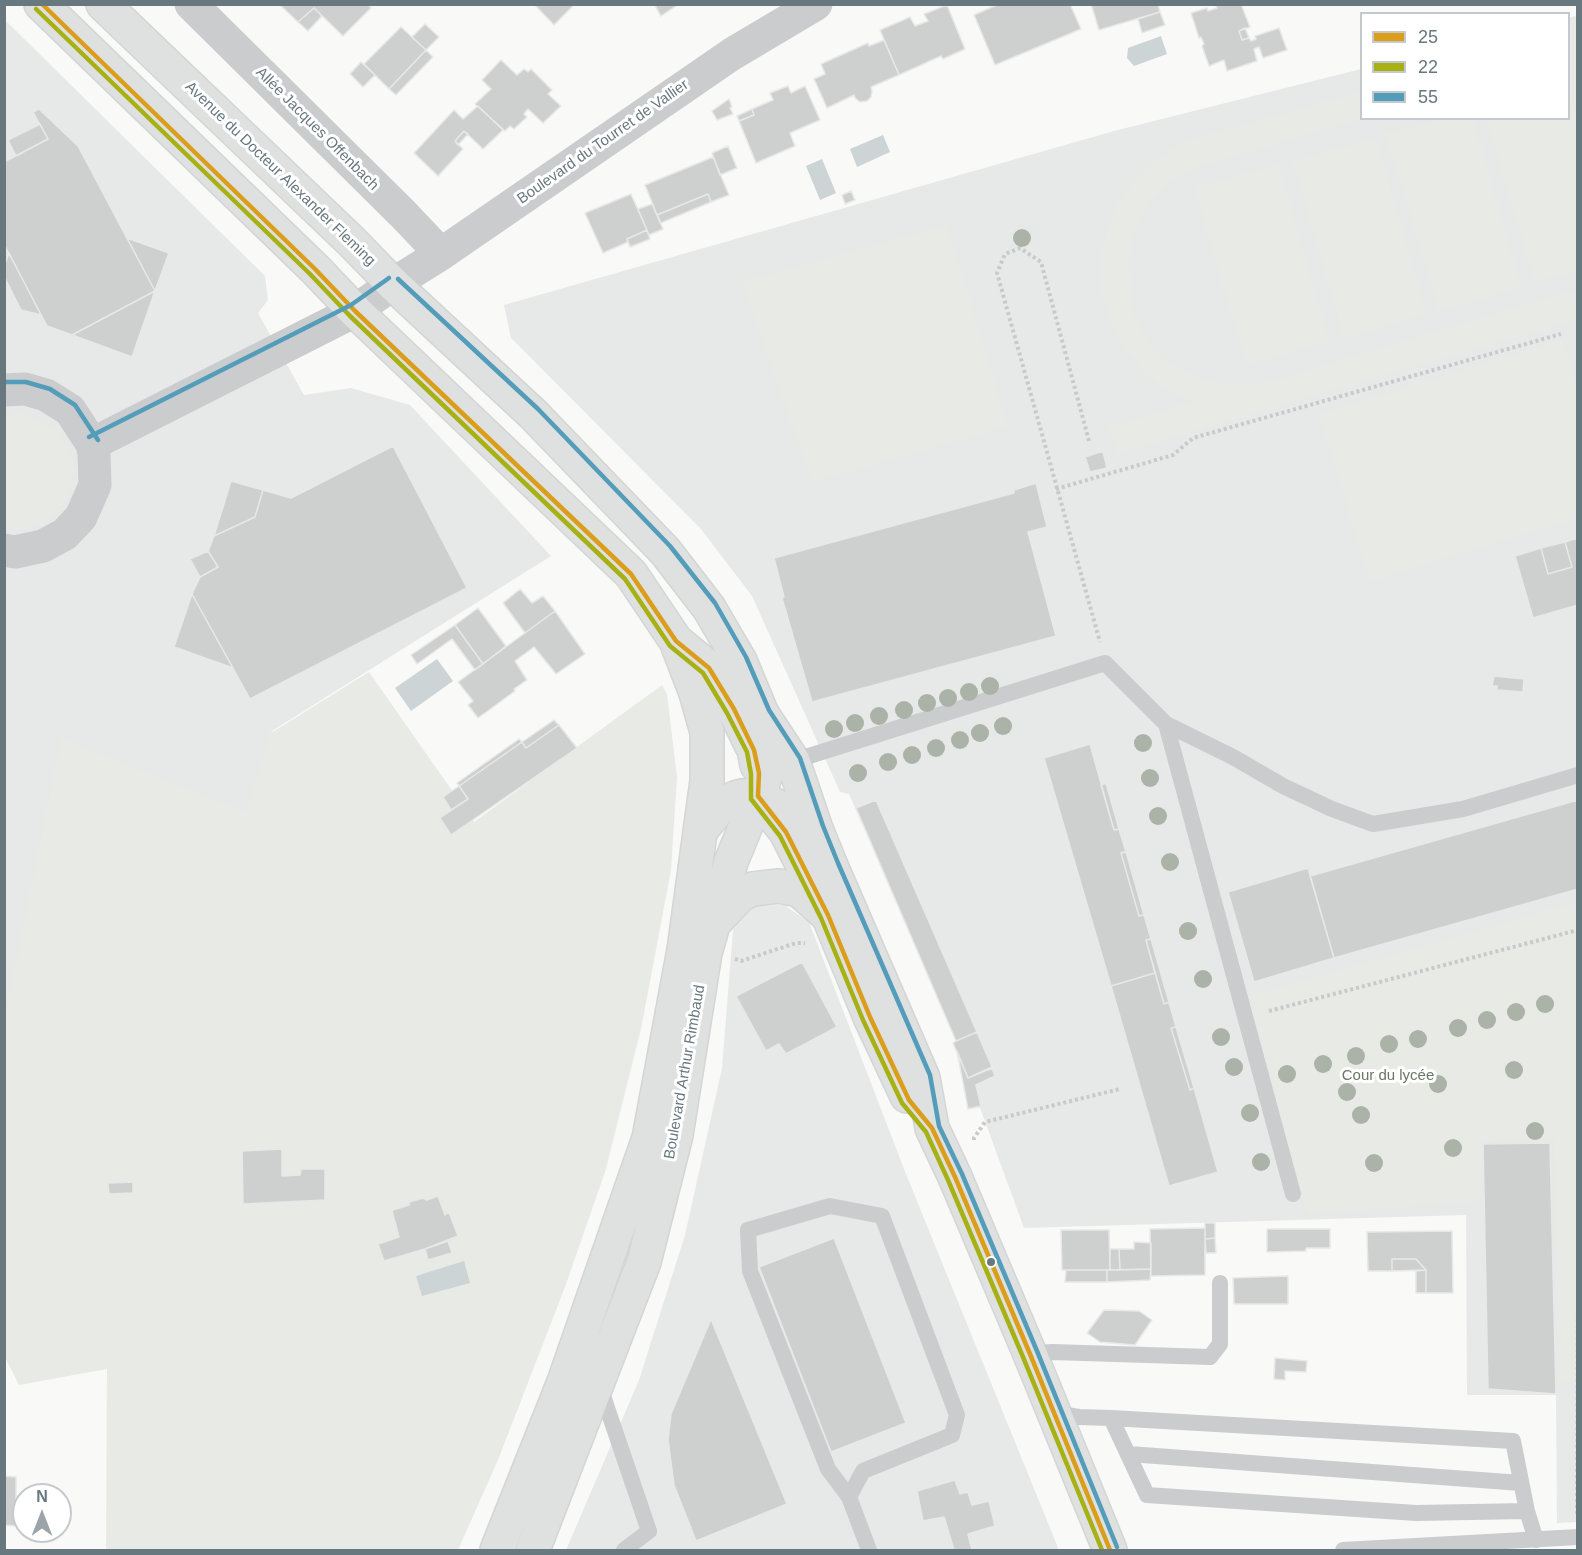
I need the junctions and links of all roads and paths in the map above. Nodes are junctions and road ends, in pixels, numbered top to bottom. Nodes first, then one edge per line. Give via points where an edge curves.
1 (41, 4) edge
2 (103, 4) edge
3 (191, 4) edge
4 (816, 4) edge
5 (441, 254) junction
6 (393, 284) junction
7 (355, 311) junction
8 (1561, 334) dead end
9 (4, 390) edge
10 (1089, 441) dead end
11 (92, 444) junction
12 (1056, 489) junction
13 (4, 550) edge
14 (1093, 617) dead end
15 (676, 641) junction
16 (762, 714) junction
17 (1166, 724) junction
18 (793, 761) junction
19 (1578, 776) edge
20 (758, 796) junction
21 (816, 829) junction
22 (701, 830) junction
23 (828, 915) junction
24 (714, 923) junction
25 (1578, 930) edge
26 (808, 943) dead end
27 (727, 957) dead end
28 (1245, 1017) junction
29 (1120, 1089) dead end
30 (932, 1128) junction
31 (955, 1178) junction
32 (1293, 1194) dead end
33 (1220, 1283) dead end
34 (1578, 1293) edge
35 (1030, 1354) junction
36 (597, 1380) junction
37 (1054, 1413) junction
38 (1111, 1418) junction
39 (1129, 1454) junction
40 (1521, 1483) junction
41 (849, 1497) junction
42 (1527, 1511) junction
43 (1577, 1522) edge
44 (1578, 1537) edge
45 (1536, 1540) junction
46 (497, 1551) edge
47 (533, 1551) edge
48 (624, 1551) edge
49 (869, 1551) edge
50 (1110, 1551) edge
51 (1343, 1551) edge

1 - 7 main road
2 - 6 main road, Avenue du Docteur Alexander Fleming
3 - 5 street, Allée Jacques Offenbach
4 - 5 street, Boulevard du Tourret de Vallier via 732,54
5 - 6 street, Boulevard du Tourret de Vallier
6 - 7 street, Boulevard du Tourret de Vallier
6 - 16 main road, Avenue du Docteur Alexander Fleming via 533,414 665,551 709,608 740,661
7 - 11 street, Boulevard du Tourret de Vallier
7 - 15 main road via 632,573
8 - 12 path via 1193,438 1173,455
9 - 11 street via 25,389 46,395 70,410
10 - 12 path via 1041,262 1020,248 1005,254 997,273
11 - 13 street via 95,485 81,517 65,534 43,546 15,552
12 - 14 path
15 - 20 main road via 709,668 734,709 753,750 759,773
15 - 22 main road, Boulevard Arthur Rimbaud via 707,732
16 - 18 main road, Avenue du Docteur Alexander Fleming
16 - 20 main road, Boulevard Arthur Rimbaud via 769,742 769,766
17 - 18 lane via 1105,663
17 - 19 lane via 1283,786 1373,824 1463,809
17 - 28 lane
18 - 21 main road, Avenue du Docteur Alexander Fleming
20 - 21 main road
20 - 22 main road via 731,799
20 - 23 main road, Avenue du Docteur Alexander Fleming via 786,832
20 - 24 main road, Boulevard Arthur Rimbaud via 731,862
21 - 30 main road, Avenue du Docteur Alexander Fleming via 923,1078
22 - 46 main road, Boulevard Arthur Rimbaud via 684,950 649,1138 564,1382
23 - 24 main road via 799,890 779,886 740,895
23 - 30 main road, Avenue du Docteur Alexander Fleming via 909,1100
24 - 36 main road, Boulevard Arthur Rimbaud via 705,953 676,1135 644,1262
25 - 28 path
26 - 27 path via 741,960
28 - 32 lane
29 - 31 path via 985,1122 974,1138 980,1166
30 - 31 main road, Avenue du Docteur Alexander Fleming
31 - 35 main road, Avenue du Docteur Alexander Fleming
33 - 35 lane via 1220,1344 1210,1357
34 - 43 path
35 - 37 main road, Avenue du Docteur Alexander Fleming
36 - 47 main road, Boulevard Arthur Rimbaud
36 - 48 lane via 649,1531
37 - 38 lane
37 - 50 main road, Avenue du Docteur Alexander Fleming
38 - 39 lane
38 - 40 lane via 1513,1441
39 - 40 lane
39 - 42 lane via 1147,1495 1416,1513
40 - 42 lane
41 - 41 lane via 863,1471 952,1435 957,1415 882,1216 830,1206 748,1230 750,1271 828,1469
41 - 49 lane
42 - 45 lane
44 - 45 lane
45 - 51 lane

